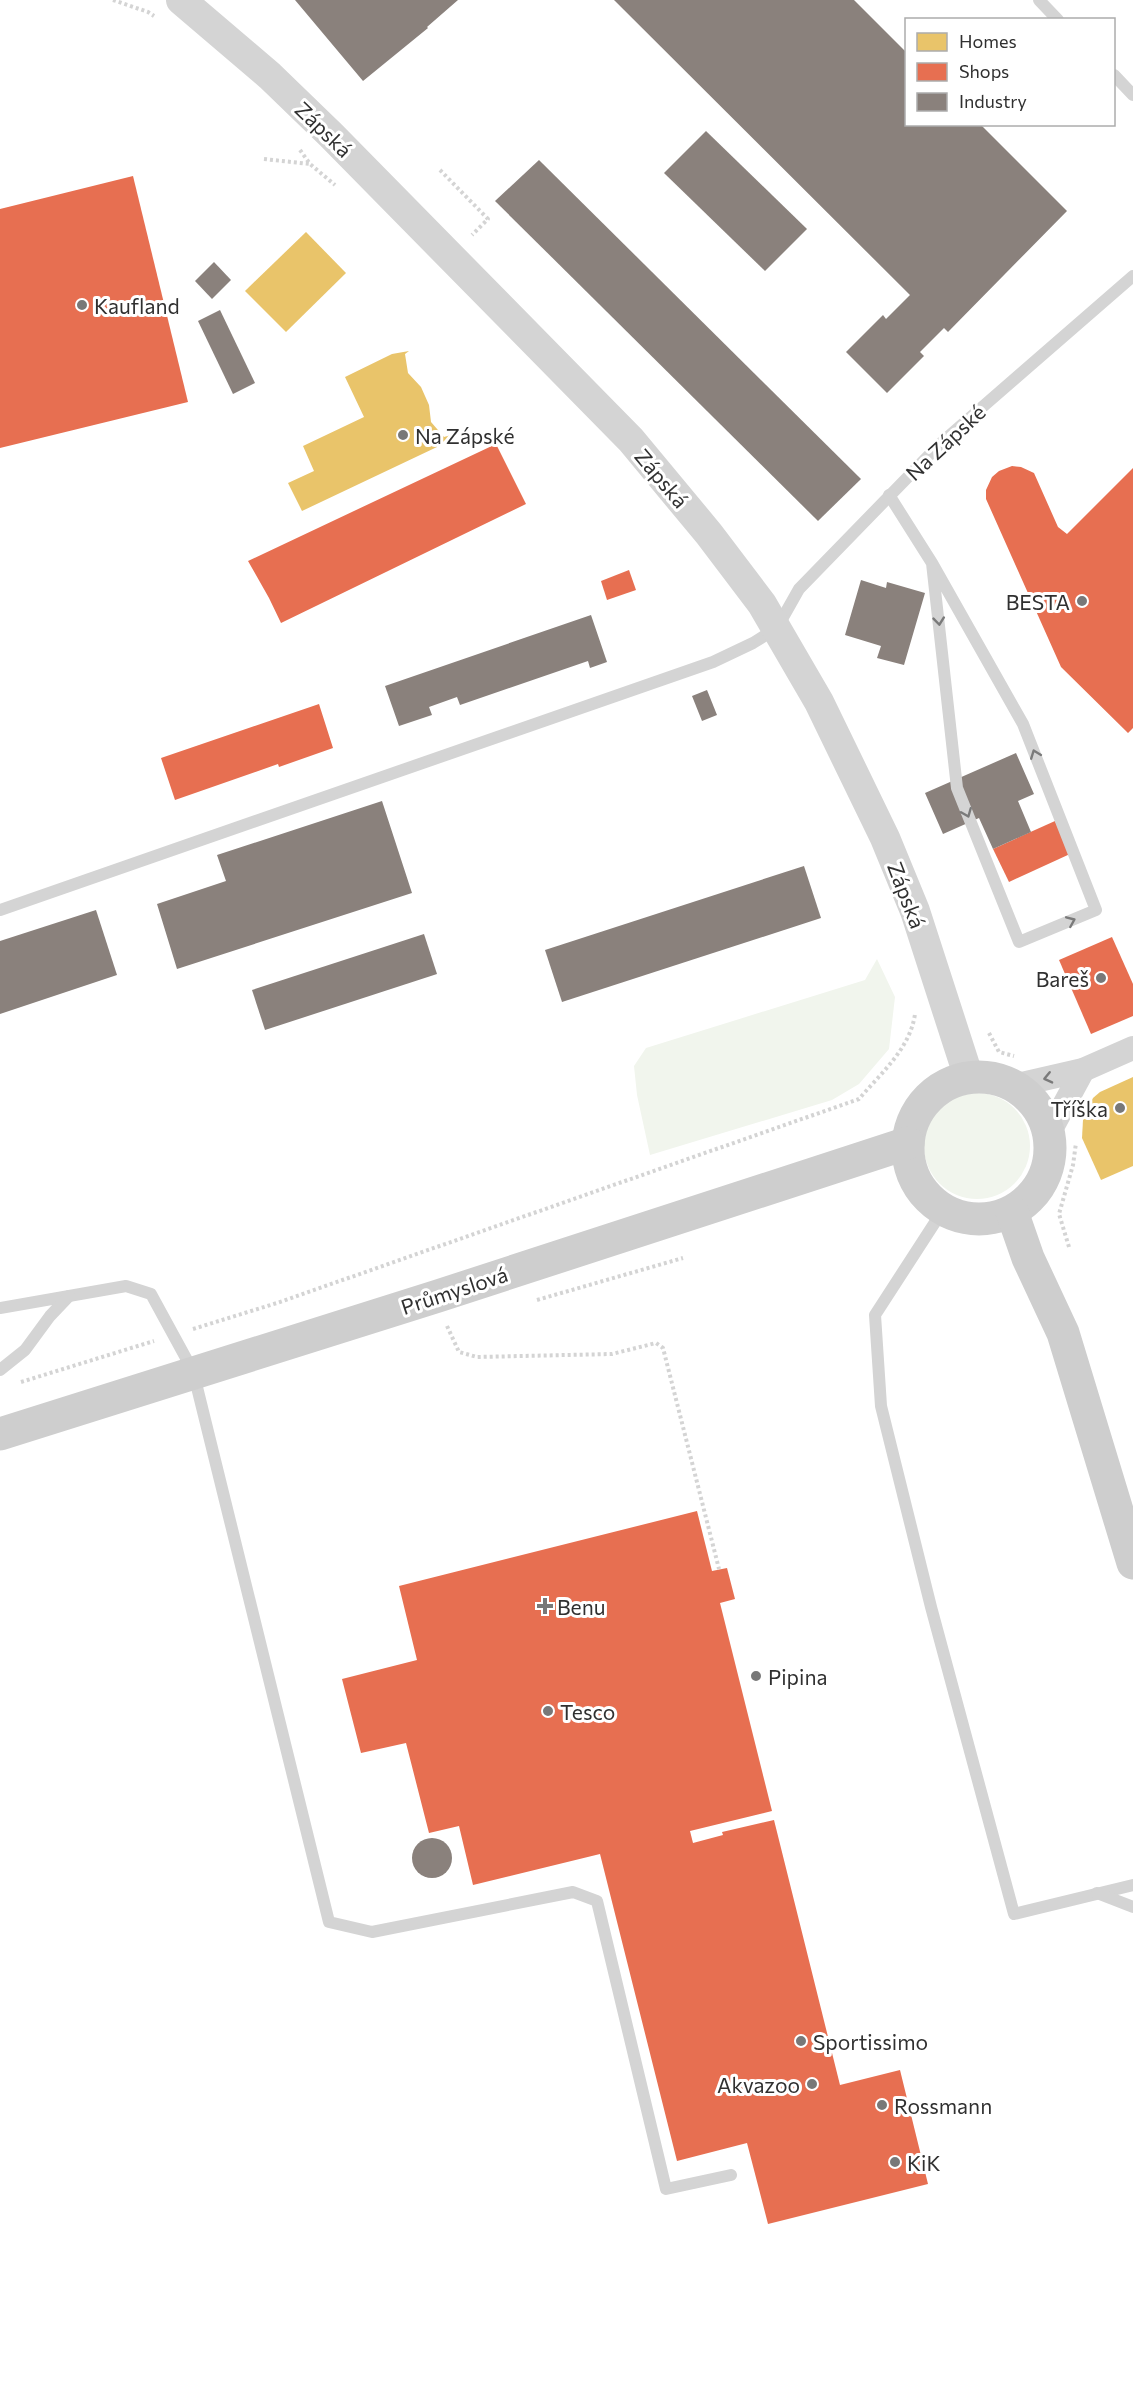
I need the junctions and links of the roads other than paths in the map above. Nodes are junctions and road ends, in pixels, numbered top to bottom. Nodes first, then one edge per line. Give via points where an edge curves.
1 (181, 0) edge
2 (1039, 0) edge
3 (1056, 18) edge
4 (1115, 77) edge
5 (1133, 95) edge
6 (1133, 276) edge
7 (889, 495) junction
8 (932, 563) junction
9 (777, 628) junction
10 (0, 910) edge
11 (1133, 1048) edge
12 (1083, 1070) junction
13 (1016, 1072) junction
14 (969, 1077) junction
15 (1062, 1137) junction
16 (908, 1143) junction
17 (943, 1210) junction
18 (1012, 1212) junction
19 (69, 1296) junction
20 (0, 1308) edge
21 (0, 1370) edge
22 (194, 1371) junction
23 (0, 1434) edge
24 (1133, 1563) edge
25 (1133, 1885) edge
26 (1097, 1893) junction
27 (1133, 1907) edge
28 (731, 2175) dead end

1 - 9 street, Zápská via 331,135 631,440 709,534
2 - 3 lane
4 - 5 lane
6 - 7 lane, Na Zápské via 941,443
7 - 8 lane
7 - 9 lane, Na Zápské via 799,589
8 -> 8 lane via 957,788 1019,942 1096,910 1023,724
9 - 10 lane via 713,662
9 - 14 street, Zápská via 835,733 885,838 915,911
11 - 12 street
12 -> 13 street
12 - 15 street
13 - 14 main road via 992,1078
13 - 15 main road via 1042,1114
14 - 16 main road via 941,1087 927,1099 914,1119
15 - 18 main road via 1050,1150 1046,1174 1032,1196
16 - 17 main road via 915,1181
16 - 22 main road, Průmyslová
17 - 18 main road via 982,1219
17 - 26 lane via 875,1315 881,1406 1014,1914
18 - 24 main road via 1028,1258 1063,1333
19 - 20 lane
19 - 21 lane via 25,1350
19 - 22 lane via 126,1286 151,1294
22 - 23 main road, Průmyslová
22 - 28 lane via 329,1922 372,1932 573,1892 597,1901 666,2189
25 - 26 lane
26 - 27 lane

